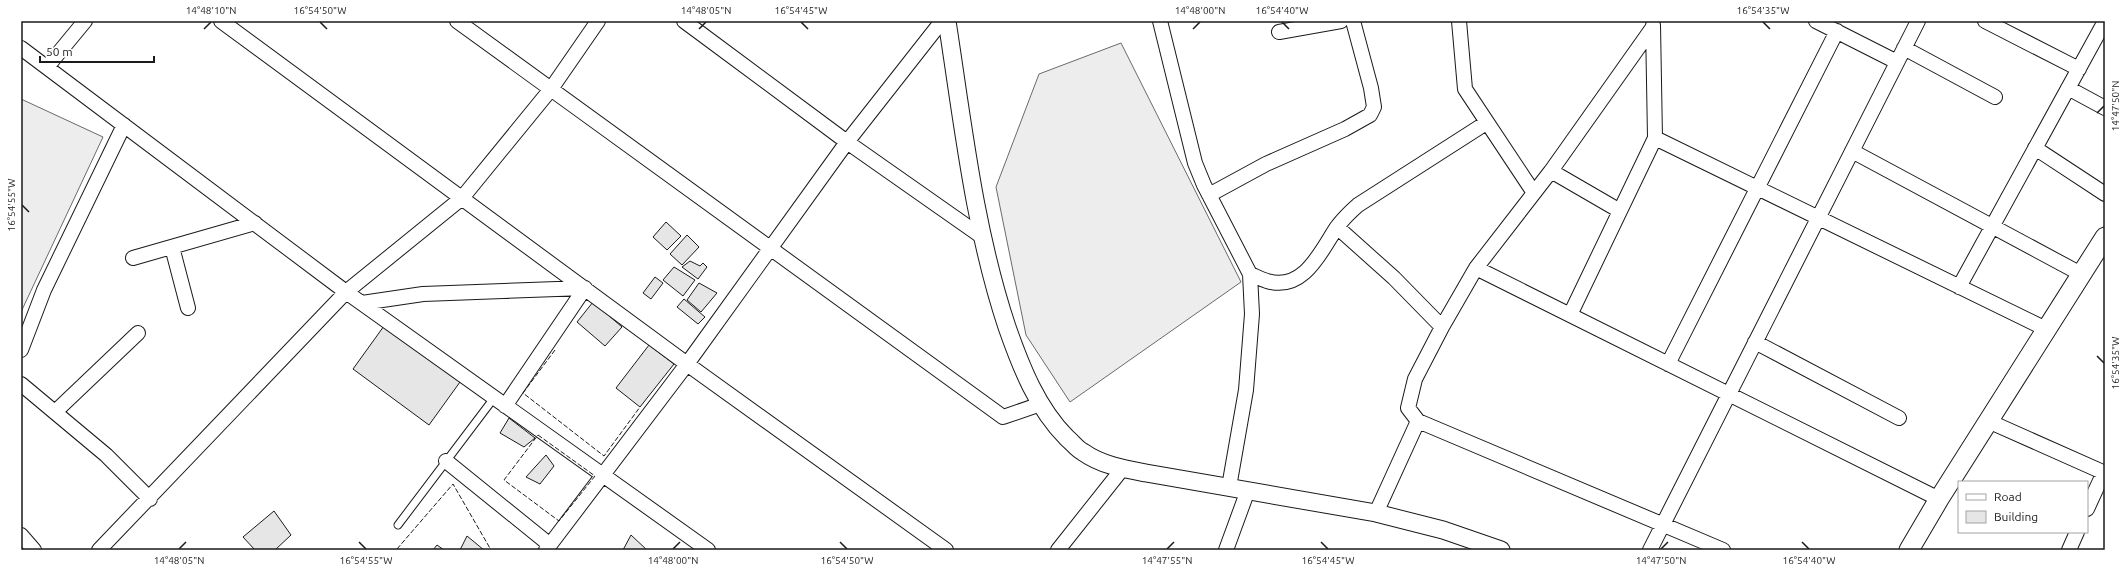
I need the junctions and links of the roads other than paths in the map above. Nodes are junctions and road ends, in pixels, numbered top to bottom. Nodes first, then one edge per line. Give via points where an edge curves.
1 (85, 21) edge
2 (221, 21) edge
3 (457, 21) edge
4 (598, 21) edge
5 (684, 21) edge
6 (942, 21) edge
7 (947, 21) edge
8 (1160, 21) edge
9 (1341, 21) edge
10 (1353, 21) edge
11 (1459, 21) edge
12 (1816, 21) edge
13 (1918, 21) edge
14 (1985, 21) edge
15 (2105, 21) edge
16 (1653, 24) edge
17 (1837, 31) junction
18 (1279, 32) dead end
19 (21, 48) edge
20 (1904, 48) junction
21 (1897, 62) junction
22 (47, 67) junction
23 (2079, 69) junction
24 (2068, 88) junction
25 (551, 89) junction
26 (1995, 97) dead end
27 (2105, 108) edge
28 (1486, 123) junction
29 (124, 125) junction
30 (1655, 138) junction
31 (847, 142) junction
32 (2035, 148) junction
33 (1852, 151) junction
34 (1551, 171) junction
35 (1757, 188) junction
36 (1534, 193) junction
37 (2105, 194) edge
38 (1209, 195) junction
39 (462, 198) junction
40 (1620, 211) junction
41 (1818, 218) junction
42 (255, 223) junction
43 (1992, 226) junction
44 (1337, 227) junction
45 (981, 236) junction
46 (2105, 237) edge
47 (172, 247) junction
48 (770, 248) junction
49 (133, 258) dead end
50 (1476, 268) junction
51 (1250, 274) junction
52 (2081, 274) junction
53 (1959, 287) junction
54 (585, 288) junction
55 (346, 292) junction
56 (362, 303) junction
57 (188, 308) dead end
58 (1570, 315) junction
59 (1442, 327) junction
60 (2046, 329) junction
61 (138, 333) dead end
62 (1755, 342) junction
63 (21, 350) edge
64 (687, 364) junction
65 (1668, 364) junction
66 (21, 384) edge
67 (1729, 394) junction
68 (499, 402) junction
69 (1041, 404) junction
70 (55, 412) junction
71 (1900, 418) dead end
72 (1418, 421) junction
73 (1988, 421) junction
74 (446, 461) junction
75 (1123, 468) junction
76 (2104, 472) edge
77 (603, 477) junction
78 (1229, 487) junction
79 (1248, 490) junction
80 (150, 499) junction
81 (1939, 499) junction
82 (2088, 507) edge
83 (1376, 513) junction
84 (1663, 524) junction
85 (398, 525) dead end
86 (2076, 533) edge
87 (21, 535) edge
88 (548, 548) edge
89 (34, 550) edge
90 (99, 550) edge
91 (708, 550) edge
92 (946, 550) edge
93 (1058, 550) edge
94 (1226, 550) edge
95 (1501, 550) edge
96 (1650, 550) edge
97 (1723, 550) edge
98 (1909, 550) edge
99 (2068, 550) edge

1 - 22 street
2 - 39 street
3 - 25 street
4 - 25 street
5 - 31 street
6 - 31 street
7 - 45 street
8 - 38 street via 1195,163
9 - 18 street
10 - 38 street via 1371,88 1374,107 1370,115 1345,129 1266,164
11 - 28 street via 1465,89
12 - 17 street
13 - 20 street
14 - 23 street
15 - 23 street
16 - 30 street
16 - 34 street
17 - 21 street
17 - 35 street
19 - 22 street
20 - 21 street
20 - 26 street
21 - 33 street
22 - 29 street
23 - 24 street
24 - 27 street
24 - 32 street
25 - 39 street
25 - 48 street
28 - 36 street
28 - 44 street via 1358,205
29 - 42 street
29 - 63 street via 44,290
30 - 35 street
30 - 40 street
31 - 45 street
31 - 48 street
32 - 37 street
32 - 43 street
33 - 41 street
33 - 43 street
34 - 36 street
34 - 40 street
35 - 41 street
35 - 65 street
36 - 50 street
38 - 51 street
39 - 54 street
39 - 55 street
40 - 58 street
41 - 53 street
41 - 62 street
42 - 47 street
42 - 55 street
43 - 52 street
43 - 53 street
44 - 51 street via 1314,264 1303,275 1285,281 1268,281
44 - 59 street via 1394,278
45 - 69 street via 998,301 1019,362
46 - 52 main road
47 - 49 street
47 - 57 street
48 - 64 street
48 - 69 street via 1003,417
50 - 58 street
50 - 59 street
51 - 78 street via 1252,314 1246,390
52 - 60 main road
53 - 60 street
54 - 56 street via 423,294
54 - 64 street
54 - 68 street
55 - 56 street
55 - 80 street
56 - 68 street
58 - 65 street
59 - 72 street via 1415,379 1408,408
60 - 73 main road
61 - 70 street
62 - 67 street
62 - 71 street
64 - 77 street
64 - 92 street
65 - 67 street
66 - 70 street
67 - 81 street
67 - 84 street
68 - 74 lane
68 - 77 street
69 - 75 street via 1056,426 1082,452 1111,466
70 - 80 street via 106,455
72 - 83 street
72 - 84 street
73 - 76 street
73 - 81 main road
74 - 85 lane
74 - 88 street
75 - 78 street
75 - 93 street
76 - 82 street
77 - 88 street
77 - 91 street
78 - 79 street
79 - 83 street
79 - 94 street
80 - 90 street
81 - 98 main road
83 - 95 street via 1442,530
84 - 96 street
84 - 97 street
86 - 99 street
87 - 89 street

